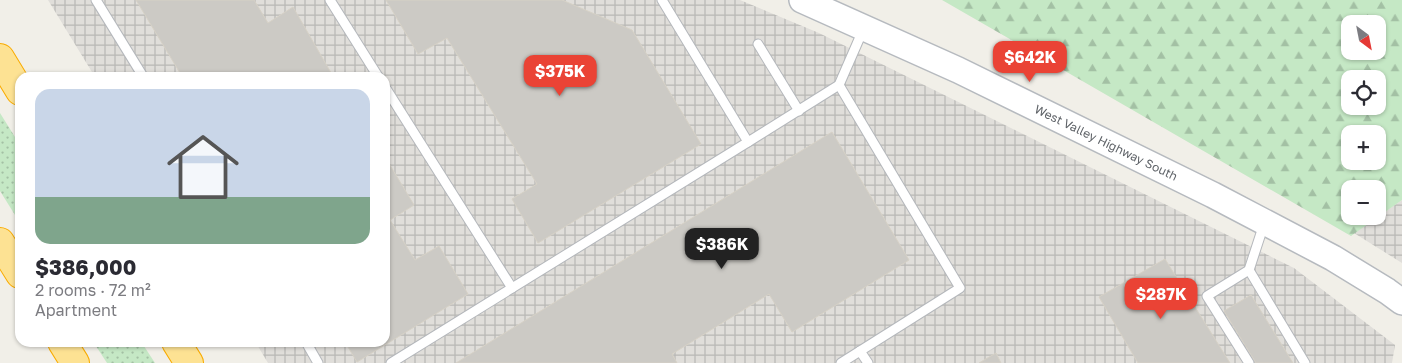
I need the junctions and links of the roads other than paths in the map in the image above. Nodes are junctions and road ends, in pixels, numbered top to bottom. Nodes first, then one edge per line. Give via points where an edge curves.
1 (96, 0) edge
2 (330, 0) edge
3 (662, 0) edge
4 (802, 0) edge
5 (864, 28) junction
6 (758, 44) dead end
7 (0, 58) edge
8 (140, 72) edge
9 (375, 72) edge
10 (15, 83) edge
11 (839, 85) junction
12 (390, 95) edge
13 (799, 110) junction
14 (748, 142) junction
15 (1265, 221) junction
16 (0, 242) edge
17 (15, 266) edge
18 (1249, 270) junction
19 (512, 288) junction
20 (1399, 297) edge
21 (65, 347) edge
22 (179, 347) edge
23 (309, 347) edge
24 (860, 351) junction
25 (75, 363) edge
26 (189, 363) edge
27 (318, 363) edge
28 (391, 363) edge
29 (841, 363) edge
30 (868, 363) edge
31 (1249, 363) edge
32 (1305, 363) edge

1 - 8 lane
2 - 9 lane
3 - 14 lane
4 - 5 main road, West Valley Highway South
5 - 11 lane
5 - 15 main road, West Valley Highway South via 958,70
6 - 13 lane
7 - 10 highway
11 - 13 lane
11 - 24 lane via 960,288
12 - 19 lane
13 - 14 lane
14 - 19 lane
15 - 18 lane
15 - 20 main road, West Valley Highway South
16 - 17 highway
18 - 31 lane via 1207,296
18 - 32 lane
19 - 28 lane
21 - 25 highway
22 - 26 highway
23 - 27 lane
24 - 29 lane
24 - 30 lane

